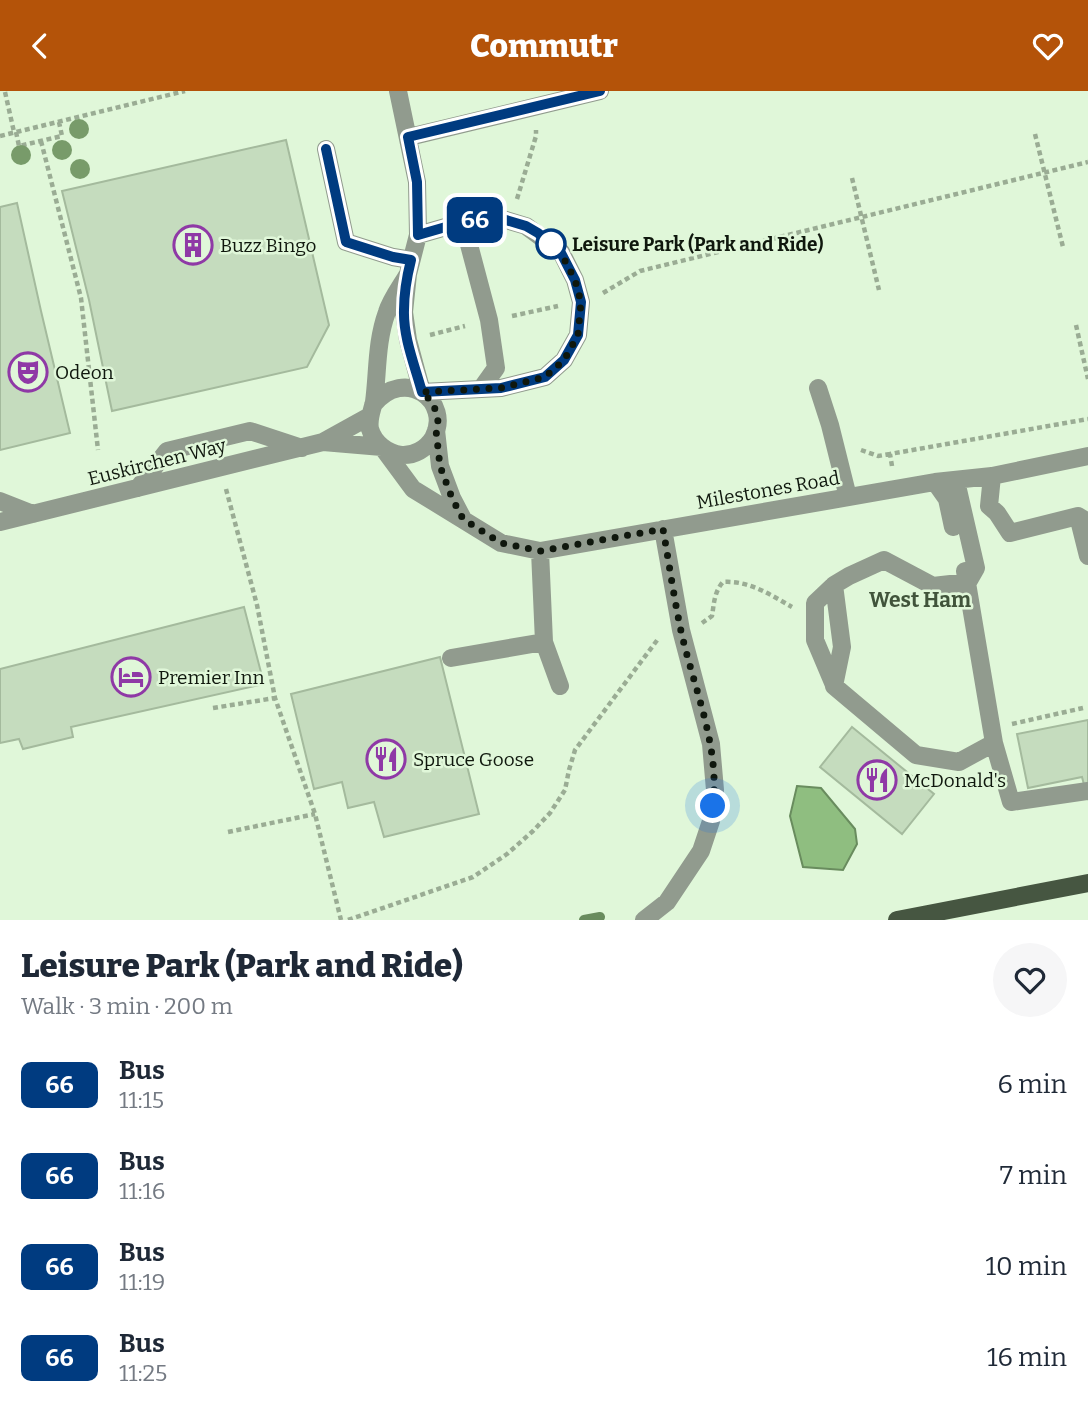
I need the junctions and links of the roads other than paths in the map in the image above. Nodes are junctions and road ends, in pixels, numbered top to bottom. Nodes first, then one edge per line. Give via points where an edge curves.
1 (398, 91) edge
2 (600, 91) edge
3 (408, 137) junction
4 (326, 149) dead end
5 (463, 222) junction
6 (418, 235) junction
7 (410, 267) junction
8 (818, 388) dead end
9 (481, 389) junction
10 (422, 392) junction
11 (372, 410) junction
12 (436, 430) junction
13 (323, 442) junction
14 (382, 447) junction
15 (302, 448) junction
16 (1088, 456) edge
17 (992, 476) junction
18 (956, 481) junction
19 (935, 482) junction
20 (138, 488) junction
21 (848, 497) junction
22 (0, 501) edge
23 (33, 514) junction
24 (463, 519) junction
25 (1083, 519) edge
26 (0, 522) edge
27 (663, 529) junction
28 (540, 551) junction
29 (1088, 556) edge
30 (968, 582) junction
31 (834, 585) junction
32 (544, 642) junction
33 (451, 658) dead end
34 (559, 686) dead end
35 (834, 686) junction
36 (994, 743) junction
37 (1088, 791) edge
38 (1088, 883) edge
39 (644, 920) edge
40 (897, 920) edge

1 - 3 street
2 - 3 street
3 - 6 street via 417,182
4 - 7 street via 346,242
5 - 6 street
5 - 9 street via 489,320 496,368
5 - 9 street via 496,217 538,233 561,253 581,302 578,335 564,360 545,377
6 - 7 street
7 - 10 street via 404,312
7 - 11 street via 387,310 378,341
8 - 21 street
9 - 10 street
10 - 11 street via 391,389
10 - 12 street via 435,409
11 - 13 street, Euskirchen Way
11 - 14 street via 370,427
12 - 14 street via 432,440 415,453 403,455
12 - 24 street via 440,466
13 - 14 street, Euskirchen Way
13 - 15 street, Euskirchen Way
14 - 24 street, Milestones Road via 413,489
15 - 20 street, Euskirchen Way
15 - 20 street via 250,431 167,451
16 - 17 street, Milestones Road
17 - 18 street, Milestones Road
17 - 25 street via 989,506 1010,533
18 - 19 street, Milestones Road
18 - 30 street via 976,568
19 - 21 street, Milestones Road
19 - 30 street via 947,499
20 - 23 street, Euskirchen Way
21 - 27 street, Milestones Road
22 - 23 street
23 - 26 street, Euskirchen Way
24 - 28 street, Milestones Road via 501,543
25 - 29 street
27 - 28 street, Milestones Road
27 - 39 street via 681,630 711,744 715,790 701,851 667,902
28 - 32 street
30 - 31 street via 933,586 884,561
30 - 36 street
31 - 35 street via 842,647
31 - 35 street via 815,603 815,640
32 - 33 street
32 - 34 street
35 - 36 street via 916,755 959,762
36 - 37 street via 1011,802
38 - 40 main road

